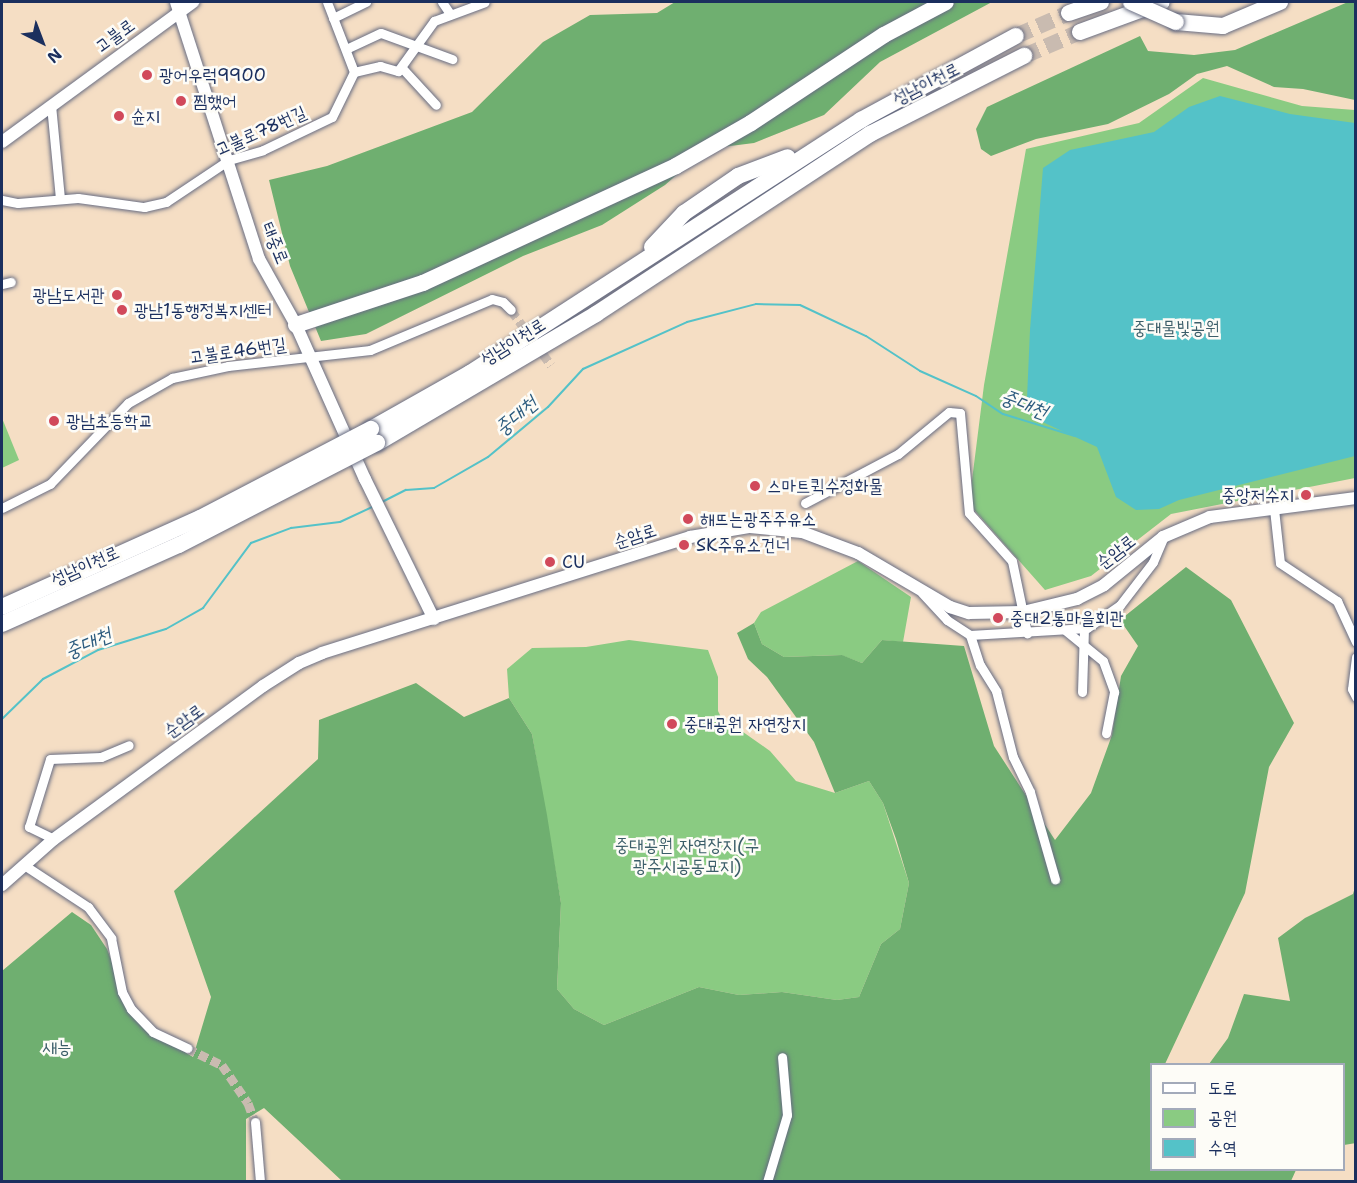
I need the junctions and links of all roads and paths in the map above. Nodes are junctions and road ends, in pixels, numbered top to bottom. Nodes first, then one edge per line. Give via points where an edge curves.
1 (193, 2) edge
2 (327, 2) edge
3 (366, 2) edge
4 (442, 2) edge
5 (485, 2) edge
6 (946, 2) edge
7 (1101, 2) edge
8 (1131, 2) edge
9 (1162, 2) edge
10 (1280, 2) edge
11 (178, 6) edge
12 (1069, 13) tunnel mouth
13 (450, 14) junction
14 (333, 18) junction
15 (1080, 32) tunnel mouth
16 (1016, 36) tunnel mouth
17 (418, 44) junction
18 (346, 49) junction
19 (1024, 56) tunnel mouth
20 (452, 59) dead end
21 (402, 68) junction
22 (354, 72) junction
23 (51, 105) junction
24 (436, 105) dead end
25 (2, 142) edge
26 (229, 160) junction
27 (60, 199) junction
28 (2, 200) edge
29 (511, 310) tunnel mouth
30 (296, 325) junction
31 (309, 358) junction
32 (374, 436) junction
33 (1356, 498) edge
34 (805, 503) dead end
35 (2, 507) edge
36 (1274, 509) junction
37 (1163, 537) junction
38 (917, 587) junction
39 (2, 607) edge
40 (1023, 612) junction
41 (434, 619) junction
42 (2, 624) edge
43 (1084, 628) junction
44 (1065, 630) junction
45 (1026, 633) junction
46 (970, 634) junction
47 (1083, 642) junction
48 (1356, 642) edge
49 (1356, 657) edge
50 (1082, 692) dead end
51 (1356, 697) edge
52 (1106, 734) dead end
53 (129, 745) dead end
54 (54, 839) junction
55 (24, 865) junction
56 (1055, 879) dead end
57 (2, 885) edge
58 (187, 1047) tunnel mouth
59 (782, 1058) dead end
60 (255, 1122) tunnel mouth
61 (260, 1182) edge
62 (767, 1182) edge

1 - 11 street, 고불로
2 - 14 street
3 - 14 street
4 - 13 street
5 - 13 street
6 - 30 highway via 884,35 751,123 676,166 423,283
7 - 12 highway
8 - 10 highway, bridge via 1176,22 1223,26
9 - 15 highway
11 - 23 street, 고불로
11 - 26 street, 태중로 via 204,99
13 - 17 street via 434,21
14 - 18 street
16 - 32 highway, 성남이천로 via 861,120
17 - 18 street via 381,33
17 - 20 street
17 - 21 street
18 - 22 street
19 - 32 highway, 성남이천로 via 870,134 596,314
21 - 22 street via 398,71 380,66
21 - 24 street
22 - 26 street, 고불로78번길 via 332,117 264,150
23 - 25 street, 고불로
23 - 27 street
26 - 27 street, 고불로78번길 via 155,206
26 - 30 street, 태중로 via 259,259
27 - 28 street, 고불로78번길 via 18,203
29 - 31 street, 고불로46번길 via 492,299 370,350
30 - 31 street, 태중로
31 - 35 street, 고불로46번길 via 228,366 159,384 103,426 50,484
31 - 41 street, 태중로
32 - 39 highway, 성남이천로, bridge
32 - 42 highway, 성남이천로, bridge via 180,545
33 - 36 street, 순암로
34 - 40 street via 898,454 949,412 960,413 969,513 1012,561
36 - 37 street, 순암로 via 1210,517
36 - 48 street via 1280,563 1337,602
37 - 40 street, 순암로 via 1104,585 1052,608
37 - 43 street via 1153,562 1120,605
38 - 40 street, 순암로 via 969,613
38 - 41 street, 순암로 via 826,540 793,530 750,526 690,537
38 - 46 street via 947,620
40 - 45 street
41 - 54 street, 순암로 via 322,653 284,672
43 - 44 street
43 - 47 street
44 - 45 street
44 - 47 street
45 - 46 street
46 - 56 street via 980,665 996,691 1013,758 1030,792
47 - 50 street
47 - 52 street via 1103,662 1114,692
49 - 51 street via 1352,689
53 - 54 street via 101,757 50,759 28,826
54 - 55 street, 순암로
55 - 57 street, 순암로
55 - 58 street via 88,907 111,938 122,992 140,1021
59 - 62 street via 787,1115
60 - 61 street

